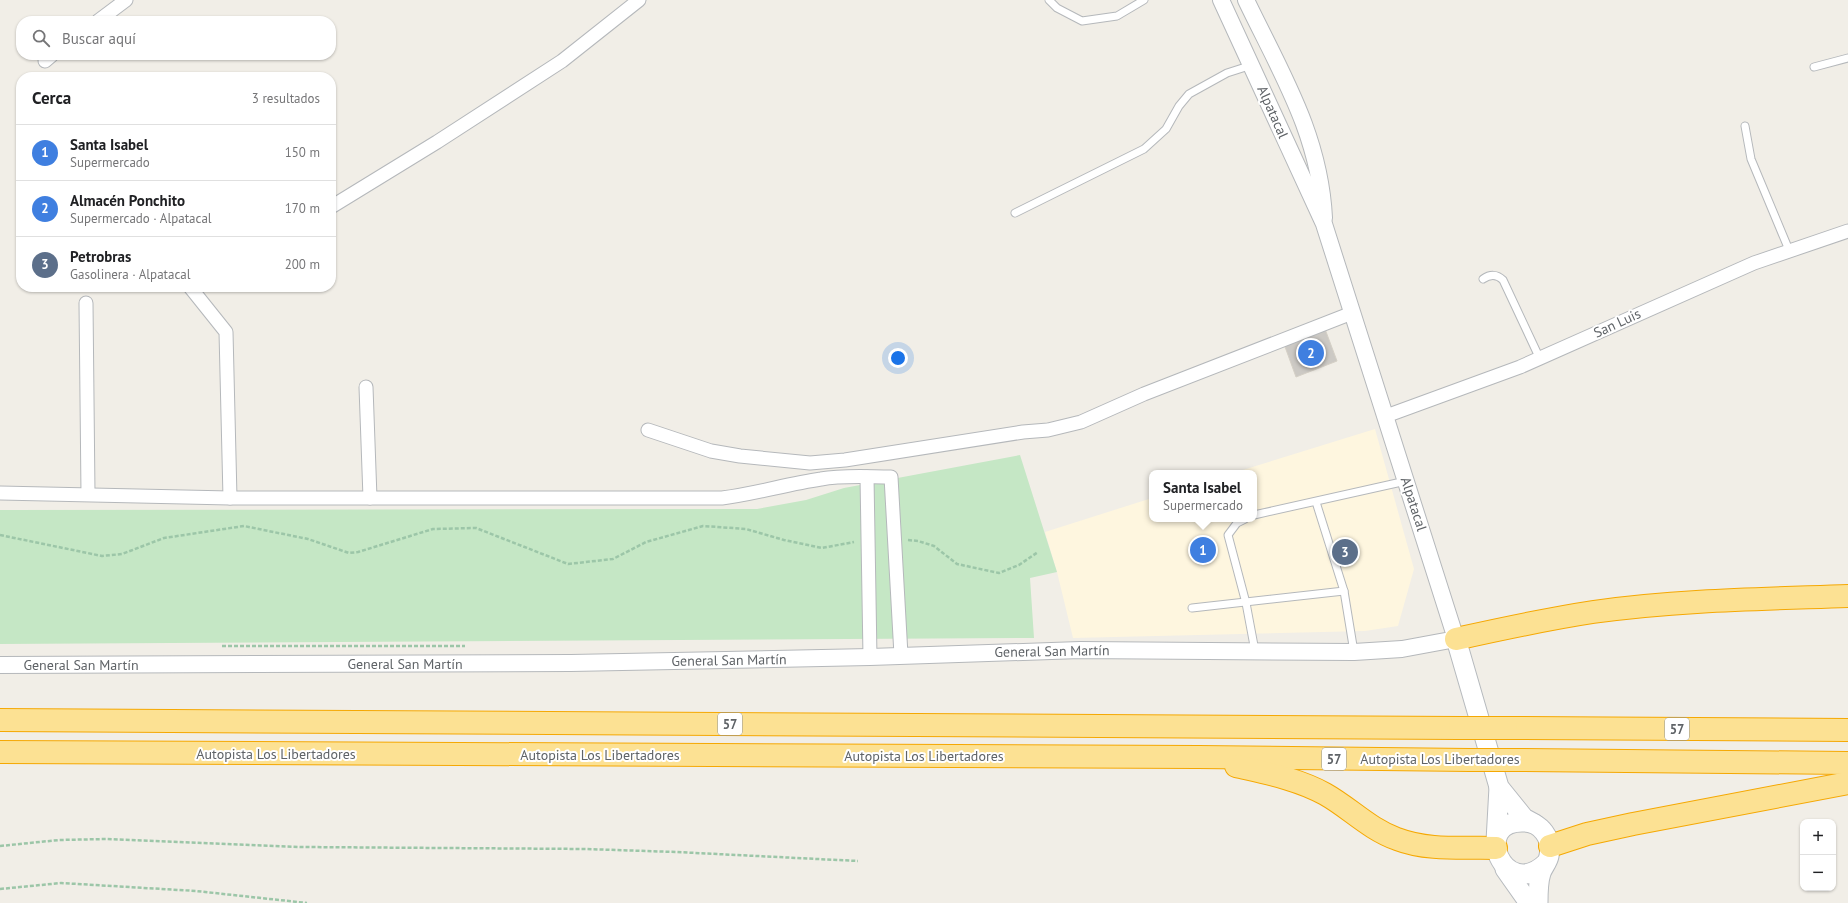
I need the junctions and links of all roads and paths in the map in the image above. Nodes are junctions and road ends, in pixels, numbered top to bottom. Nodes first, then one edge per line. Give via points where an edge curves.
1 (126, 0) edge
2 (639, 0) edge
3 (1049, 0) edge
4 (1144, 0) edge
5 (1221, 0) edge
6 (1246, 0) edge
7 (105, 16) edge
8 (1848, 58) edge
9 (1252, 65) junction
10 (1814, 67) dead end
11 (1304, 119) junction
12 (1745, 126) dead end
13 (1281, 130) junction
14 (336, 204) edge
15 (1016, 213) dead end
16 (1324, 224) junction
17 (1848, 231) edge
18 (1789, 250) junction
19 (1483, 279) dead end
20 (194, 292) edge
21 (86, 303) dead end
22 (1352, 313) junction
23 (1540, 359) junction
24 (366, 387) dead end
25 (1386, 416) junction
26 (648, 430) dead end
27 (867, 477) junction
28 (1406, 481) junction
29 (0, 493) edge
30 (88, 494) junction
31 (230, 498) junction
32 (370, 498) junction
33 (1316, 502) junction
34 (1257, 514) edge
35 (1239, 522) edge
36 (0, 535) edge
37 (868, 540) junction
38 (895, 540) junction
39 (1038, 552) dead end
40 (1344, 591) junction
41 (1848, 596) edge
42 (1246, 603) junction
43 (1192, 608) dead end
44 (1456, 639) junction
45 (1255, 651) junction
46 (1354, 652) junction
47 (901, 656) junction
48 (870, 657) junction
49 (0, 664) edge
50 (0, 720) edge
51 (1848, 730) edge
52 (0, 752) edge
53 (1198, 757) junction
54 (1848, 763) edge
55 (1848, 783) edge
56 (1499, 787) junction
57 (1536, 825) junction
58 (0, 846) edge
59 (1498, 854) junction
60 (1548, 855) junction
61 (858, 861) dead end
62 (0, 889) edge
63 (307, 903) edge
64 (1529, 903) edge
65 (1538, 903) edge

1 - 7 street
2 - 14 street via 562,61
3 - 4 lane via 1057,8 1082,21 1117,16
5 - 9 street, Alpatacal
6 - 11 street, Alpatacal
8 - 10 lane
9 - 13 street, Alpatacal
9 - 15 lane via 1227,73 1189,94 1166,129 1144,149
11 - 13 street via 1292,130
11 - 16 street, Alpatacal via 1320,175
12 - 18 lane via 1751,159
13 - 16 street, Alpatacal
16 - 22 street, Alpatacal
17 - 18 street, San Luis
18 - 23 street, San Luis via 1720,276
19 - 23 lane via 1491,275 1503,280
20 - 31 street via 226,332
21 - 30 street
22 - 25 street, Alpatacal
22 - 26 street via 1144,394 1081,422 1048,430 810,463 740,456 711,450
23 - 25 street, San Luis
24 - 32 street
25 - 28 street, Alpatacal
27 - 32 street via 821,478 722,498
27 - 37 street
27 - 38 street via 891,477
28 - 33 lane
28 - 44 street, Alpatacal
29 - 30 street
30 - 31 street
31 - 32 street
33 - 34 lane
33 - 40 lane
35 - 42 lane via 1228,535
36 - 37 path via 102,556 122,554 164,538 244,526 308,539 349,553 433,529 476,528 568,564 613,560 646,542 703,526 746,529 822,548
37 - 48 street
38 - 39 path via 929,544 957,564 999,573 1019,565
38 - 47 street
40 - 42 lane
40 - 46 lane
41 - 44 highway via 1723,600 1629,608 1549,619
42 - 43 lane
42 - 45 lane
44 - 46 street, General San Martín via 1402,649
44 - 56 main road, Alpatacal
45 - 46 street, General San Martín
45 - 47 street, General San Martín via 1080,650
47 - 48 street, General San Martín
48 - 49 street, General San Martín via 370,665
50 - 51 highway, 57, bridge
52 - 53 highway, Autopista Los Libertadores / 57
53 - 54 highway, Autopista Los Libertadores / 57, bridge
53 - 59 highway via 1306,785 1337,801 1372,827 1397,840 1427,847
55 - 60 highway via 1610,829 1565,840
56 - 57 main road, Alpatacal via 1524,818
56 - 59 main road, Alpatacal
57 - 59 main road via 1522,821 1502,830
57 - 60 main road, Alpatacal via 1546,834
58 - 61 path via 59,840 107,839 300,847 669,851
59 - 60 main road via 1518,876 1534,874
59 - 64 main road
60 - 65 main road via 1541,872
62 - 63 path via 61,883 196,891

